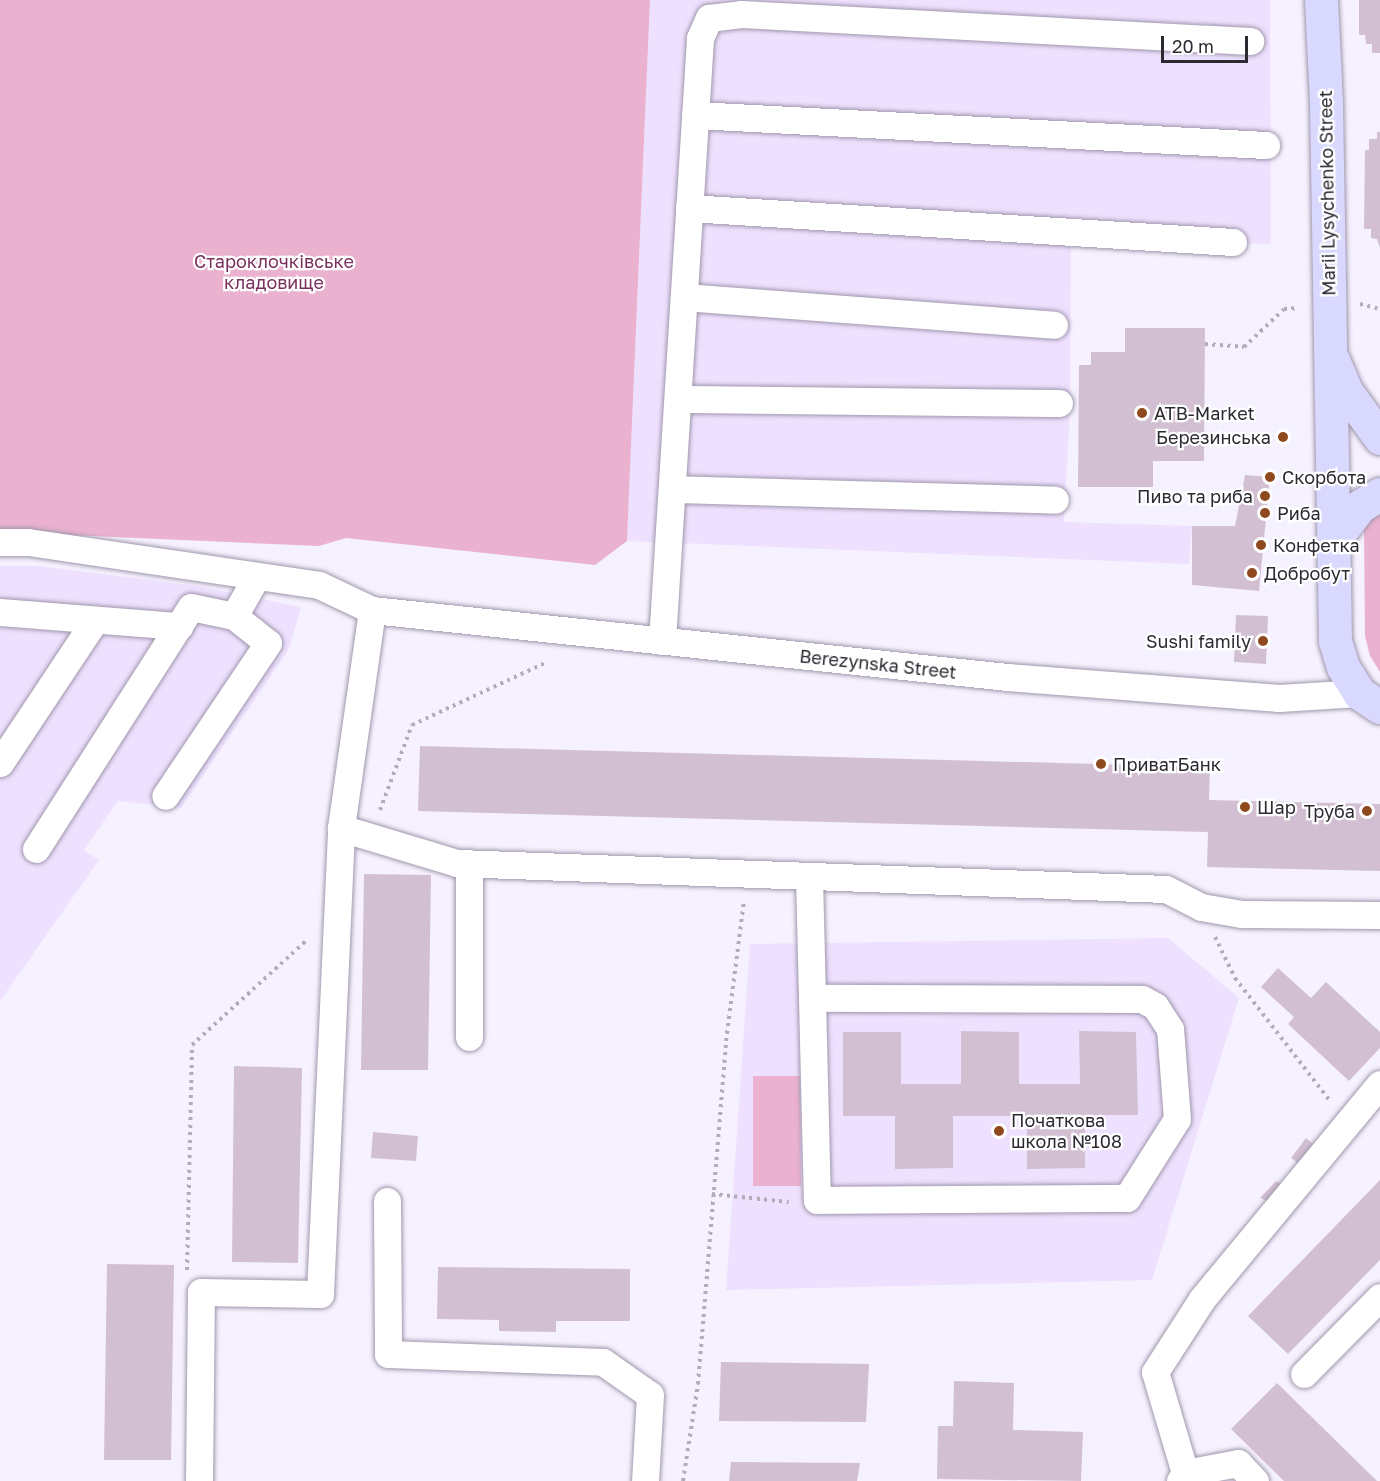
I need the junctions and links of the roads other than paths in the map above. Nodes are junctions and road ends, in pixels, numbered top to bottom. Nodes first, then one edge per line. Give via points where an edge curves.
1 (1321, 0) edge
2 (1250, 41) dead end
3 (695, 116) junction
4 (1266, 145) dead end
5 (689, 208) junction
6 (1233, 242) dead end
7 (684, 297) junction
8 (1054, 325) dead end
9 (1329, 350) junction
10 (678, 399) junction
11 (1059, 403) dead end
12 (1380, 438) edge
13 (672, 489) junction
14 (1380, 494) edge
15 (1055, 500) dead end
16 (0, 542) edge
17 (1332, 543) junction
18 (257, 576) junction
19 (372, 610) junction
20 (1, 614) edge
21 (234, 616) junction
22 (95, 620) junction
23 (179, 626) junction
24 (662, 641) junction
25 (1369, 700) edge
26 (0, 763) edge
27 (165, 796) dead end
28 (341, 828) junction
29 (36, 849) dead end
30 (469, 863) junction
31 (809, 876) junction
32 (1380, 915) edge
33 (812, 998) junction
34 (469, 1038) dead end
35 (1380, 1084) edge
36 (387, 1201) dead end
37 (1380, 1297) edge
38 (1304, 1374) dead end
39 (1183, 1477) edge
40 (199, 1481) edge
41 (645, 1481) edge
42 (1255, 1481) edge

1 - 9 main road, Marii Lysychenko Street
2 - 3 street via 741,15 709,18 699,38
3 - 4 street
3 - 5 street
5 - 6 street
5 - 7 street
7 - 8 street
7 - 10 street
9 - 12 main road, Marii Lysychenko Street via 1346,391
9 - 17 main road, Marii Lysychenko Street
10 - 11 street
10 - 13 street
13 - 15 street
13 - 24 street
14 - 17 main road via 1352,514
16 - 18 street, Berezynska Street via 28,542
17 - 25 main road, Marii Lysychenko Street via 1335,640 1343,667
18 - 19 street, Berezynska Street via 319,585
18 - 21 street
19 - 24 street, Berezynska Street
19 - 28 street
20 - 22 street
21 - 23 street via 191,607
21 - 27 street via 268,643
22 - 23 street
22 - 26 street
23 - 29 street
24 - 25 street, Berezynska Street via 1007,677 1279,698
28 - 30 street
28 - 40 street via 320,1294 201,1292
30 - 31 street
30 - 34 street
31 - 32 street via 1166,889 1201,907 1242,914
31 - 33 street
33 - 33 street via 817,1200 1127,1198 1177,1119 1170,1029 1155,1006 1142,999
35 - 39 street via 1202,1299 1155,1372
36 - 41 street via 388,1353 603,1362 650,1395
37 - 38 street
39 - 42 street via 1238,1463

